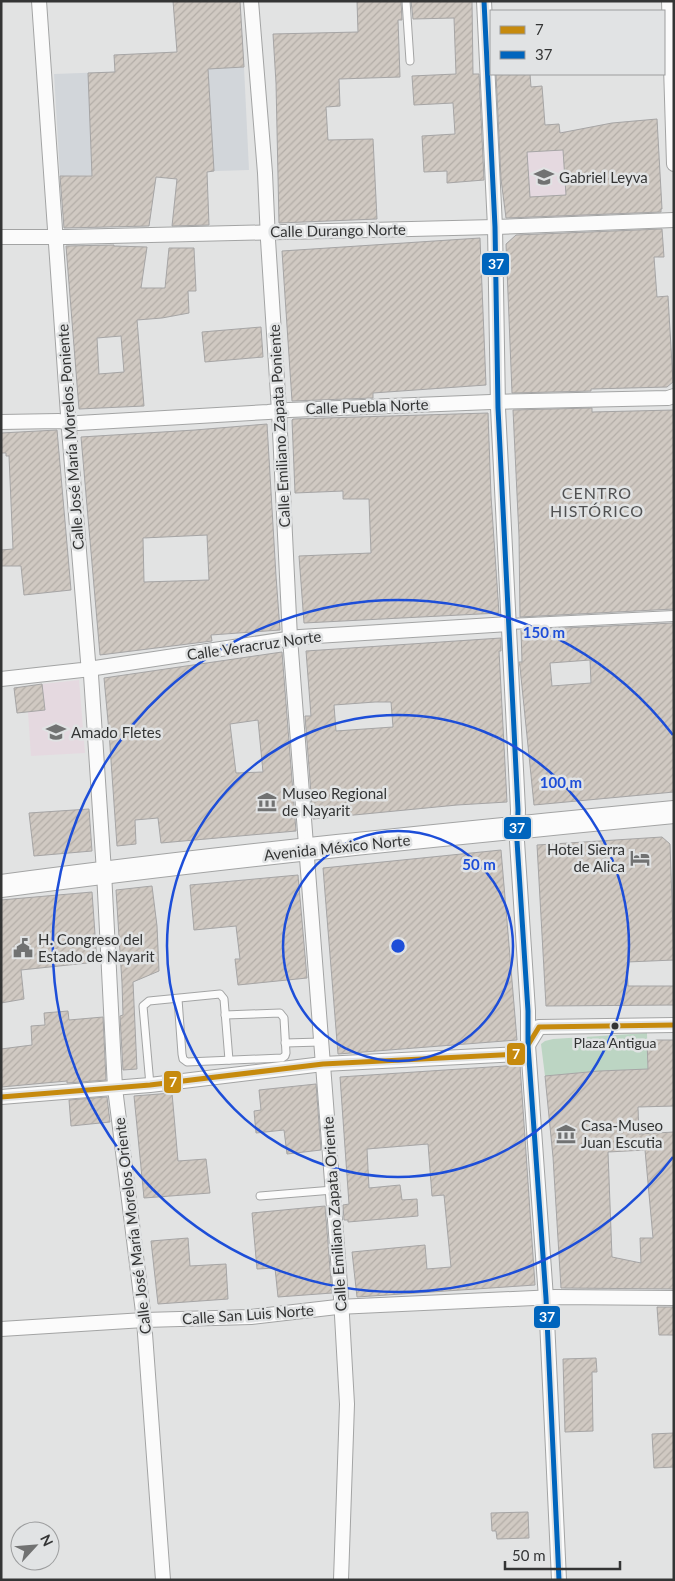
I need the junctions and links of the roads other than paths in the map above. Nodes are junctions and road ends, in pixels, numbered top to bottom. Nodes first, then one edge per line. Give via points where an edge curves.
1 (39, 1) edge
2 (251, 1) edge
3 (406, 1) edge
4 (484, 1) edge
5 (668, 1) edge
6 (410, 61) dead end
7 (674, 164) edge
8 (674, 220) edge
9 (495, 227) junction
10 (268, 232) junction
11 (1, 237) edge
12 (55, 237) junction
13 (674, 396) edge
14 (498, 402) junction
15 (279, 411) junction
16 (1, 422) edge
17 (69, 423) junction
18 (674, 616) edge
19 (509, 624) junction
20 (290, 638) junction
21 (90, 668) junction
22 (1, 679) edge
23 (674, 812) edge
24 (516, 827) junction
25 (306, 850) junction
26 (104, 872) junction
27 (1, 886) edge
28 (178, 999) junction
29 (225, 1015) junction
30 (674, 1025) edge
31 (322, 1042) junction
32 (285, 1043) junction
33 (528, 1045) junction
34 (229, 1060) junction
35 (323, 1064) junction
36 (150, 1085) junction
37 (115, 1088) junction
38 (1, 1097) edge
39 (333, 1190) junction
40 (260, 1196) dead end
41 (546, 1298) junction
42 (674, 1298) edge
43 (342, 1307) junction
44 (144, 1320) junction
45 (1, 1328) edge
46 (163, 1580) edge
47 (341, 1580) edge
48 (559, 1580) edge

1 - 12 street, Calle José María Morelos Poniente
2 - 10 street, Calle Emiliano Zapata Poniente
3 - 6 lane
4 - 9 street
5 - 7 street
8 - 9 street, Calle Durango Norte
9 - 10 street, Calle Durango Norte
9 - 14 street
10 - 12 street, Calle Durango Norte
10 - 15 street, Calle Emiliano Zapata Poniente
11 - 12 street, Calle Durango Norte
12 - 17 street, Calle José María Morelos Poniente
13 - 14 street, Calle Puebla Norte
14 - 15 street, Calle Puebla Norte
14 - 19 street
15 - 17 street, Calle Puebla Norte
15 - 20 street, Calle Emiliano Zapata Poniente
16 - 17 street, Calle Puebla Norte via 58,420
17 - 21 street, Calle José María Morelos Poniente
18 - 19 street
19 - 20 street, Calle Veracruz Norte
19 - 24 street via 518,810
20 - 21 street, Calle Veracruz Norte
20 - 25 street, Calle Emiliano Zapata Poniente
21 - 22 street, Calle Veracruz Norte
21 - 26 street, Calle José María Morelos Poniente
23 - 24 main road, Avenida México Norte
24 - 25 main road, Avenida México Norte
24 - 33 street
25 - 26 main road, Avenida México Norte
25 - 31 street, Calle Emiliano Zapata Oriente
26 - 27 main road, Avenida México Norte
26 - 37 street, Calle José María Morelos Oriente
28 - 29 lane via 220,994 224,999
28 - 34 lane via 183,1059 187,1062
28 - 36 lane via 149,1001 143,1006
29 - 32 lane via 280,1013 284,1018
29 - 34 lane
30 - 33 street via 539,1027
31 - 32 lane
31 - 35 street, Calle Emiliano Zapata Oriente
32 - 34 lane via 286,1052 282,1058
33 - 35 street via 520,1054
33 - 41 street
35 - 36 street
35 - 39 street, Calle Emiliano Zapata Oriente
36 - 37 street
37 - 38 street
37 - 44 street, Calle José María Morelos Oriente
39 - 40 lane
39 - 43 street, Calle Emiliano Zapata Oriente
41 - 42 street, Calle San Luis Norte
41 - 43 street, Calle San Luis Norte
41 - 48 street
43 - 44 street, Calle San Luis Norte via 251,1317
43 - 47 street, Calle Emiliano Zapata Oriente via 347,1404
44 - 45 street, Calle San Luis Norte
44 - 46 street, Calle José María Morelos Oriente

